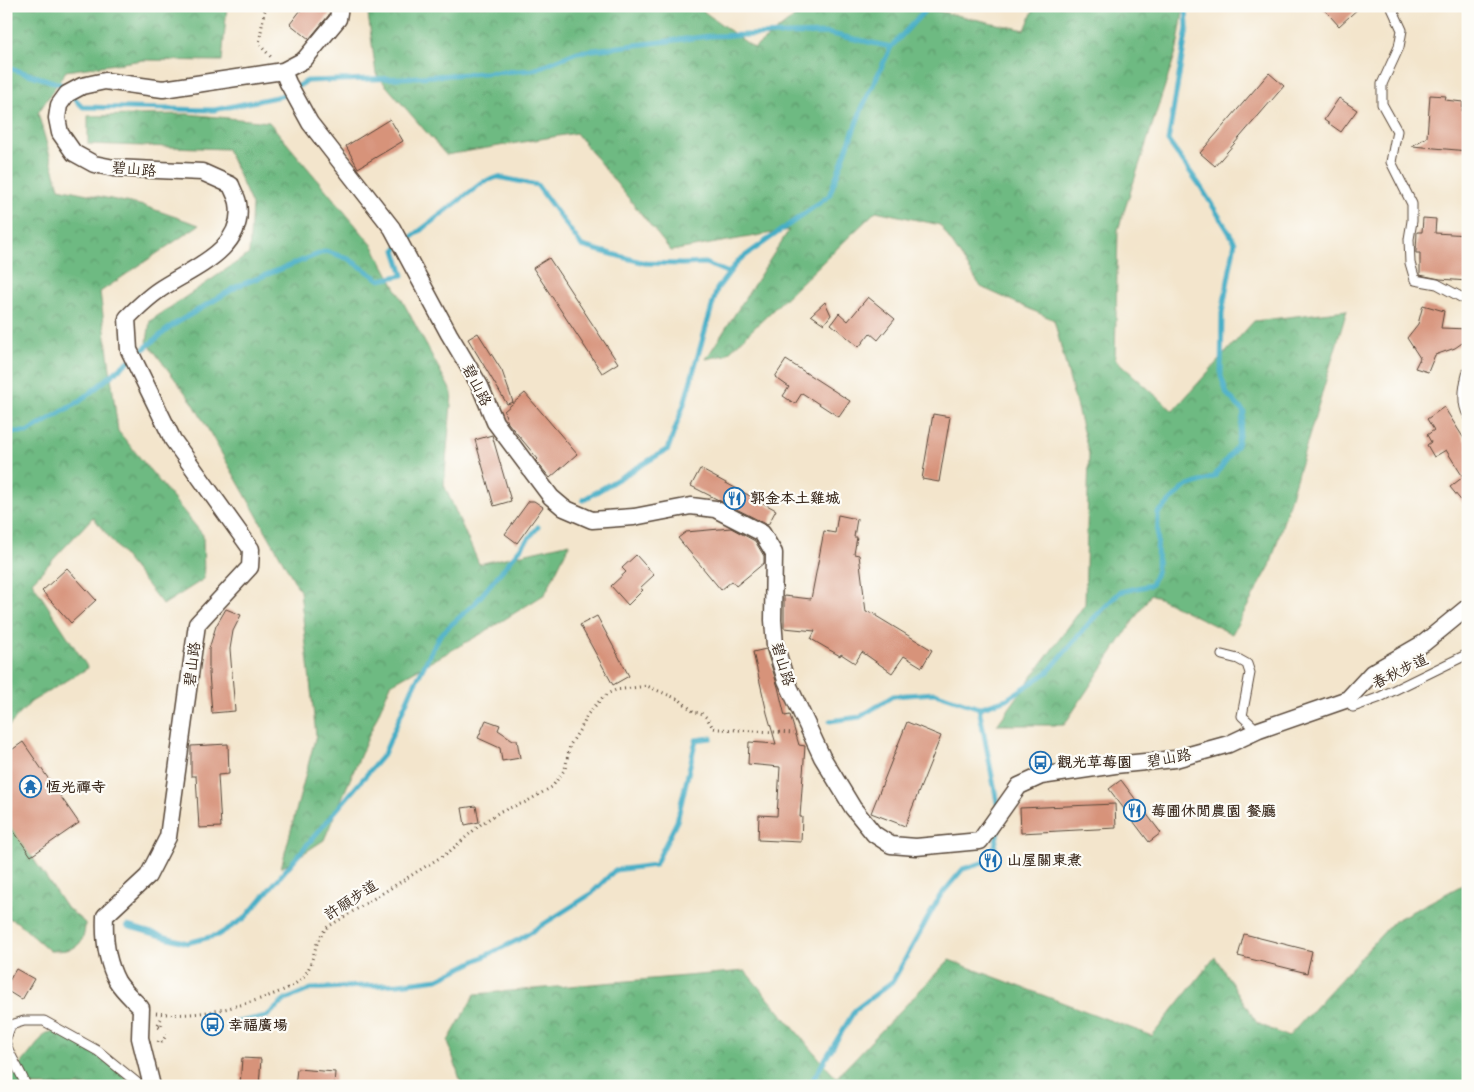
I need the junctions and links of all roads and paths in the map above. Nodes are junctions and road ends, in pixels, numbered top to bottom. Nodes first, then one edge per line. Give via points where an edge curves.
1 (266, 6) edge
2 (340, 6) edge
3 (1391, 6) edge
4 (283, 70) junction
5 (1468, 301) edge
6 (1468, 371) edge
7 (1468, 416) edge
8 (1468, 607) edge
9 (1468, 654) edge
10 (1222, 655) dead end
11 (1348, 699) junction
12 (1258, 731) junction
13 (810, 733) junction
14 (141, 1008) junction
15 (161, 1019) dead end
16 (162, 1024) dead end
17 (167, 1034) dead end
18 (6, 1038) edge
19 (6, 1044) edge
20 (155, 1047) dead end
21 (26, 1086) edge
22 (141, 1086) edge
23 (152, 1086) edge

1 - 4 path via 259,44
2 - 4 street, 碧山路 via 338,19 304,60
3 - 5 lane via 1402,30 1399,47 1382,84 1382,104 1397,131 1391,162 1412,204 1410,263 1415,280 1437,284
4 - 13 street, 碧山路 via 310,123 392,228 480,386 495,422 551,497 564,508 592,520 634,517 691,506 715,509 762,533 774,553 775,645 786,680
4 - 14 street, 碧山路 via 163,89 105,81 82,86 67,94 59,105 57,118 60,133 74,153 94,164 114,168 202,172 231,185 238,202 238,225 226,245 209,260 159,290 128,318 129,350 173,440 251,549 250,567 197,624 168,837 148,876 105,916 104,931 110,964 118,982
6 - 7 lane via 1464,409
8 - 11 street, 碧山路 via 1424,643 1372,673
9 - 11 lane, 春秋步道 via 1369,701 1353,707
10 - 12 lane via 1247,664 1250,673 1242,716
11 - 12 street, 碧山路
12 - 13 street, 碧山路 via 1229,744 1175,759 1041,776 1020,786 980,841 916,847 892,845 874,834 853,808
13 - 14 path, 許願步道 via 713,728 707,718 680,700 647,686 616,690 603,697 587,715 570,745 565,769 552,787 526,802 501,811 449,852 326,928 309,970 295,984 218,1011 157,1014
14 - 23 street via 140,1038
15 - 16 path via 157,1026 160,1028
17 - 20 path
18 - 22 lane via 11,1026 24,1021 44,1021 98,1051
19 - 21 lane

